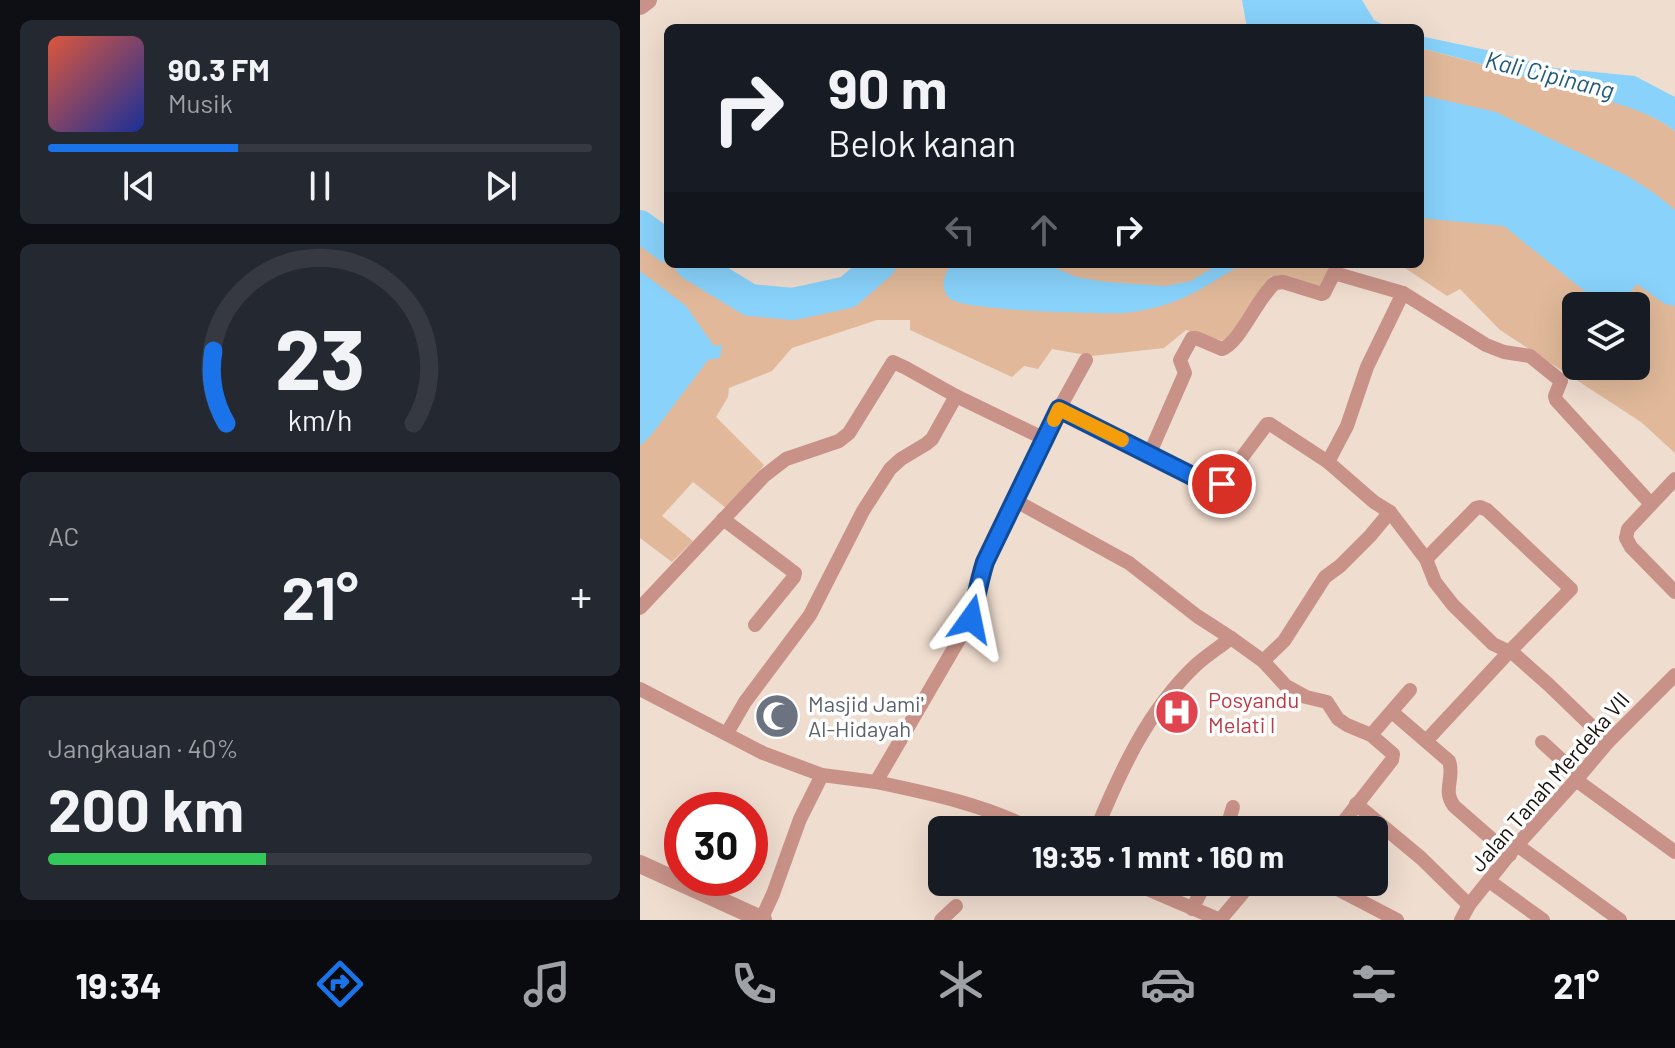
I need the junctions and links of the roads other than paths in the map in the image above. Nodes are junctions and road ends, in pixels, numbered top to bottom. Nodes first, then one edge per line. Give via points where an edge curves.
1 (648, 0) edge
2 (640, 6) edge
3 (1403, 293) junction
4 (1086, 360) dead end
5 (956, 396) junction
6 (1059, 409) junction
7 (1045, 439) junction
8 (1149, 455) junction
9 (1328, 462) junction
10 (1675, 479) edge
11 (1014, 500) junction
12 (1651, 504) junction
13 (1390, 512) junction
14 (723, 519) junction
15 (1426, 559) junction
16 (1675, 592) edge
17 (640, 608) edge
18 (755, 625) dead end
19 (1231, 638) junction
20 (1509, 652) junction
21 (1263, 661) junction
22 (1675, 675) edge
23 (640, 689) edge
24 (1410, 690) dead end
25 (1392, 712) junction
26 (727, 733) junction
27 (1371, 735) junction
28 (1426, 741) junction
29 (1542, 742) dead end
30 (1608, 742) junction
31 (822, 775) junction
32 (1578, 778) junction
33 (876, 782) junction
34 (1356, 804) junction
35 (1233, 807) dead end
36 (1000, 816) edge
37 (1102, 816) edge
38 (1230, 816) edge
39 (1347, 816) edge
40 (1513, 850) junction
41 (1675, 852) edge
42 (640, 864) edge
43 (1489, 881) junction
44 (1163, 896) edge
45 (1199, 896) edge
46 (1240, 896) edge
47 (1351, 896) edge
48 (1469, 905) junction
49 (956, 906) dead end
50 (1192, 909) junction
51 (762, 920) edge
52 (941, 920) edge
53 (1220, 920) edge
54 (1397, 920) edge
55 (1461, 920) edge
56 (1543, 920) edge
57 (1620, 920) edge

1 - 2 street
3 - 8 street via 1334,273 1322,294 1275,283 1230,346 1222,349 1192,338 1180,360 1185,373
3 - 9 street
3 - 12 street via 1486,345 1530,356 1559,377 1556,400
4 - 6 street
5 - 7 street
5 - 14 street via 893,362 849,433 786,459
5 - 26 street via 932,439 890,469 810,615
6 - 7 street
6 - 8 street
7 - 11 street
8 - 9 street via 1217,486 1268,424
9 - 13 street
10 - 12 street
11 - 19 street via 1129,563
11 - 33 street via 985,562 971,619
12 - 16 street via 1626,538
13 - 15 street
13 - 21 street via 1325,577 1284,641
14 - 17 street
14 - 18 street via 795,573
15 - 20 street via 1453,605 1493,644
15 - 20 street via 1480,507 1571,588
19 - 21 street
19 - 37 street via 1197,664 1147,725
20 - 28 street
20 - 30 street
21 - 27 street via 1286,686 1327,702 1342,721
22 - 30 street, Jalan Tanah Merdeka VII
23 - 26 street
24 - 25 street
25 - 27 street
25 - 28 street
26 - 31 street
27 - 34 street via 1393,754 1392,760
28 - 40 street via 1452,765 1448,795 1454,806
29 - 32 street
30 - 32 street, Jalan Tanah Merdeka VII
31 - 33 street
31 - 51 street
32 - 40 street, Jalan Tanah Merdeka VII
32 - 41 street
33 - 36 street
34 - 39 street
34 - 48 street
35 - 38 street
40 - 43 street, Jalan Tanah Merdeka VII
40 - 57 street
42 - 51 street
43 - 48 street, Jalan Tanah Merdeka VII
43 - 56 street
44 - 50 street
45 - 50 street
46 - 53 street
47 - 54 street
48 - 55 street, Jalan Tanah Merdeka VII
49 - 52 street
50 - 53 street

